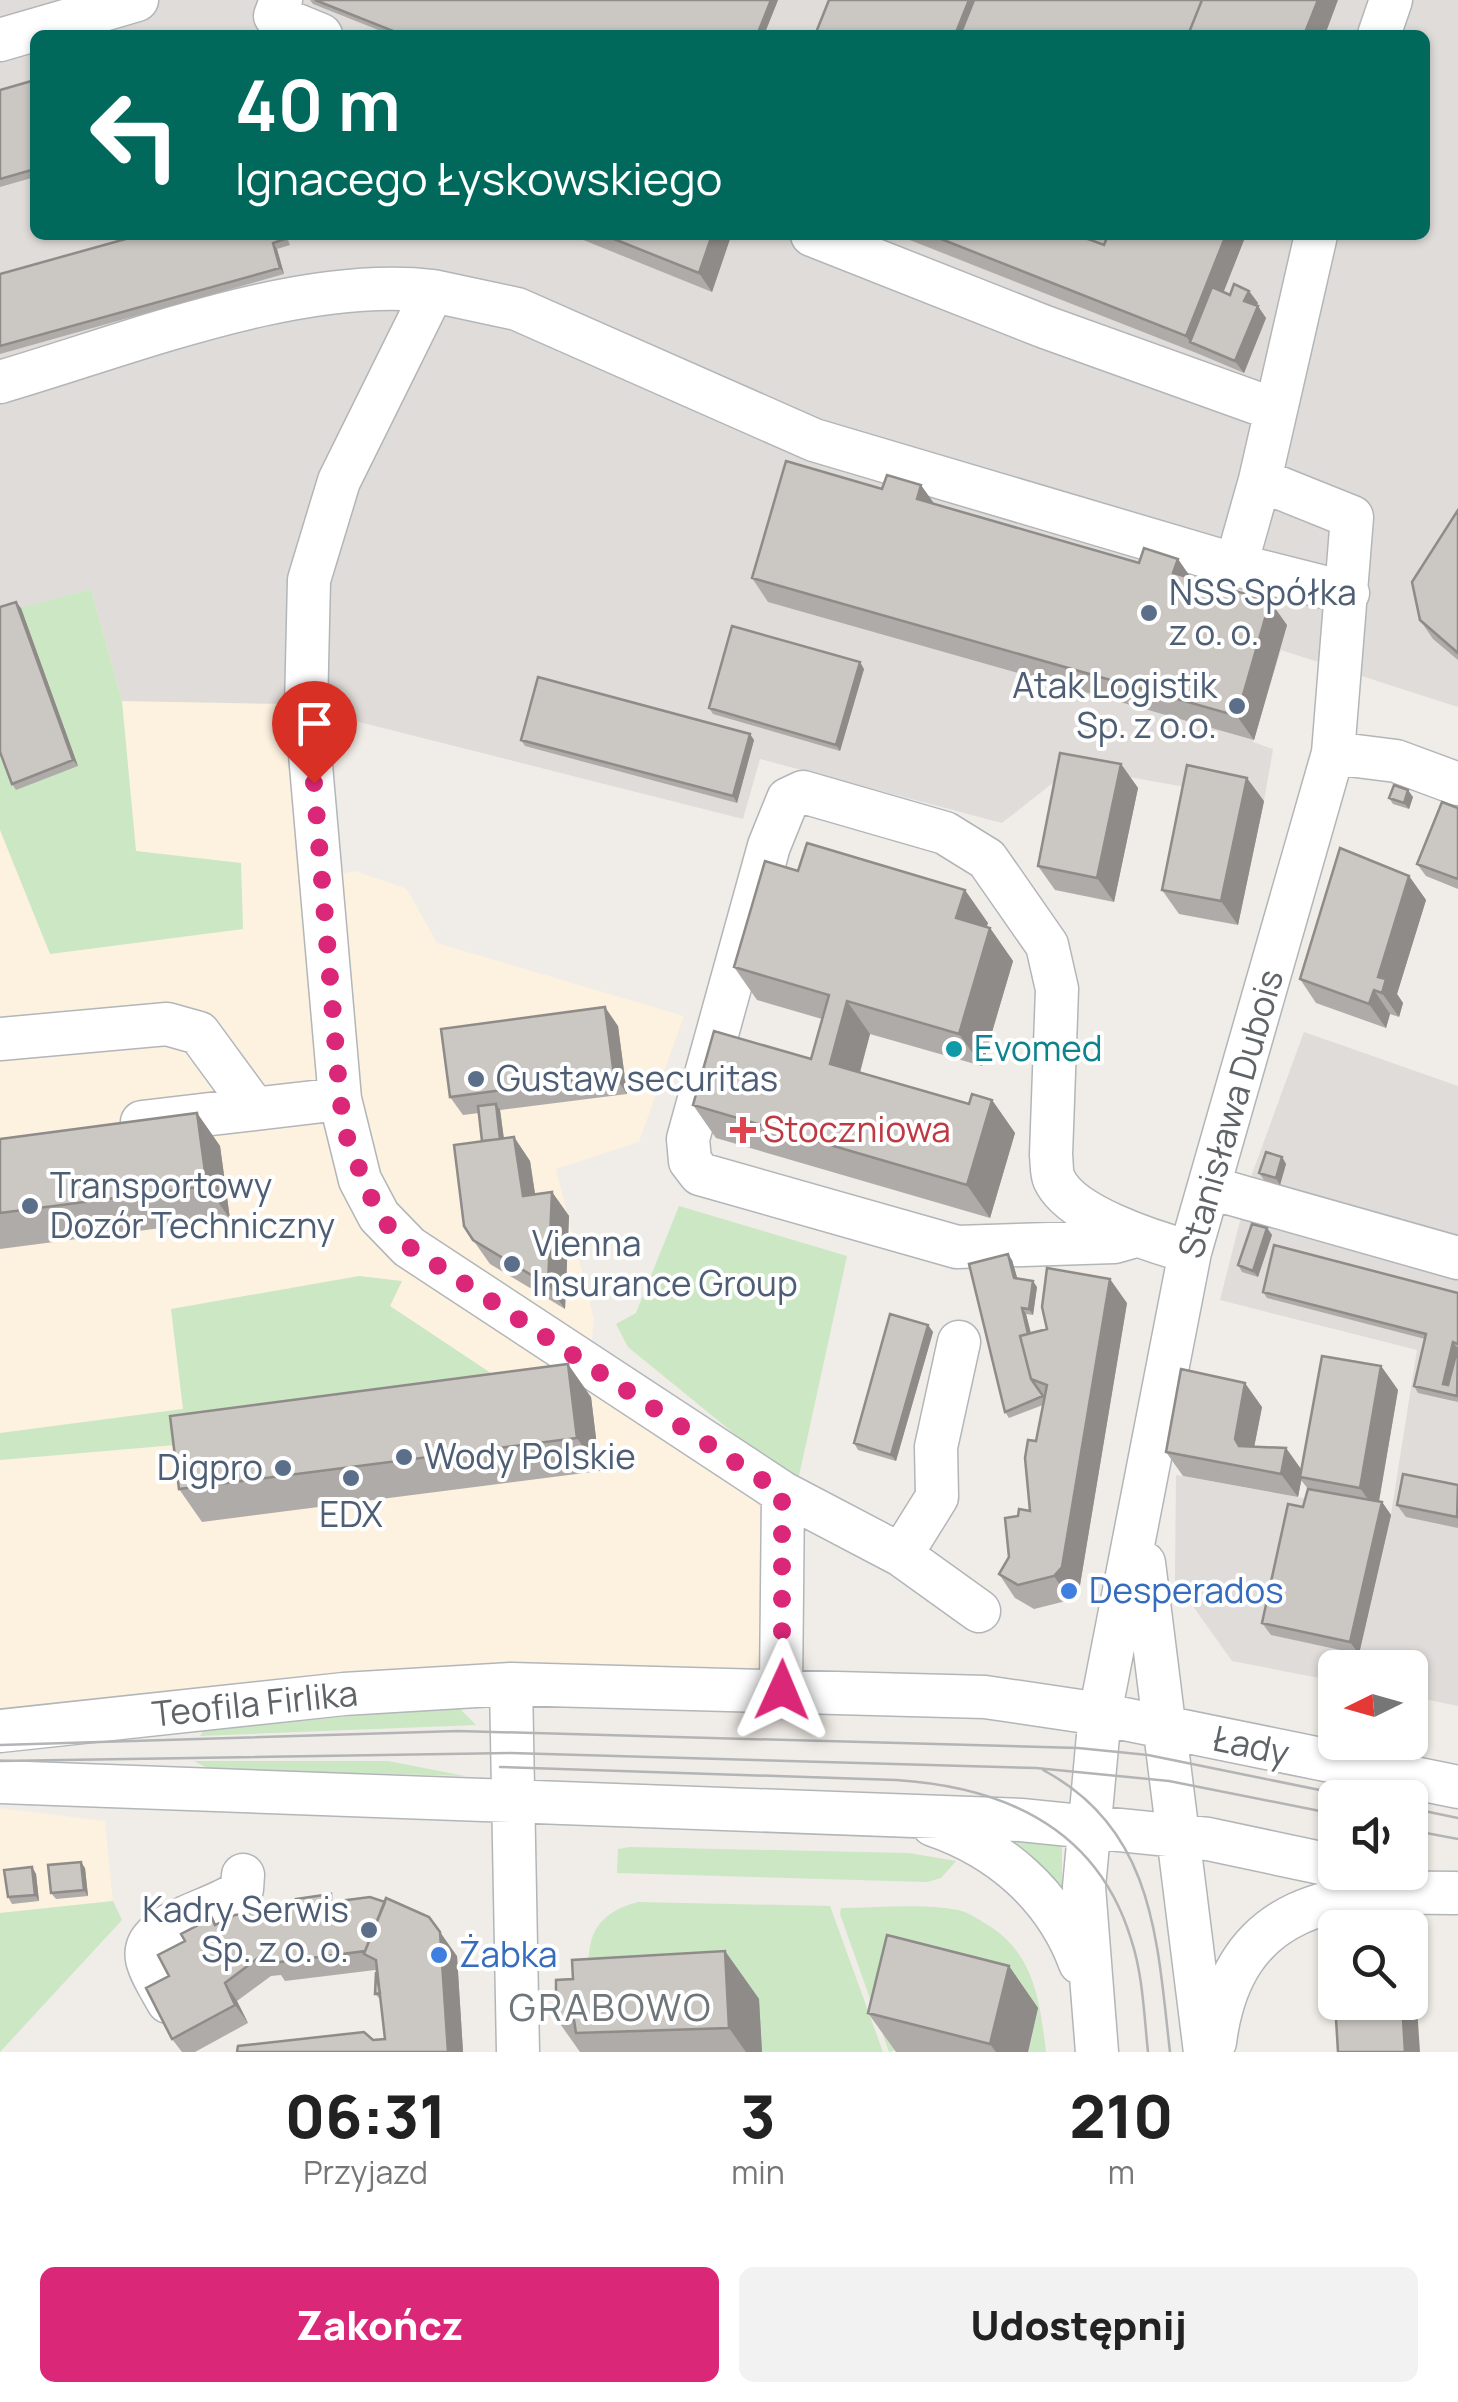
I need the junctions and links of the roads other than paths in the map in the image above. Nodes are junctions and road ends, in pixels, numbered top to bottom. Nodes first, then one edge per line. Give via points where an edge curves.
1 (137, 0) edge
2 (281, 0) edge
3 (1391, 0) edge
4 (34, 30) edge
5 (309, 30) edge
6 (1380, 30) edge
7 (30, 31) edge
8 (0, 40) edge
9 (825, 240) edge
10 (1315, 240) edge
11 (434, 291) junction
12 (0, 382) edge
13 (1276, 410) junction
14 (1260, 480) junction
15 (1236, 565) junction
16 (1348, 594) junction
17 (1332, 753) junction
18 (1458, 784) edge
19 (0, 1039) edge
20 (340, 1099) junction
21 (254, 1108) junction
22 (109, 1126) edge
23 (1210, 1188) junction
24 (1134, 1236) junction
25 (1190, 1252) junction
26 (1458, 1258) edge
27 (959, 1342) dead end
28 (1145, 1478) junction
29 (782, 1493) junction
30 (901, 1555) junction
31 (979, 1611) dead end
32 (510, 1684) junction
33 (782, 1690) junction
34 (1100, 1714) junction
35 (1161, 1728) junction
36 (0, 1731) edge
37 (0, 1782) edge
38 (1458, 1787) edge
39 (512, 1802) junction
40 (898, 1817) junction
41 (1088, 1825) junction
42 (1176, 1835) junction
43 (1318, 1863) edge
44 (243, 1875) dead end
45 (1428, 1887) edge
46 (1456, 1894) edge
47 (168, 2002) edge
48 (1092, 2006) junction
49 (518, 2052) edge
50 (1097, 2052) edge
51 (1205, 2052) edge
52 (1214, 2052) edge

1 - 4 street
2 - 5 street via 274,16
3 - 6 street
7 - 8 street
9 - 13 street
10 - 13 street
11 - 12 street via 389,286 274,302
11 - 15 street via 516,309 814,440
11 - 20 street via 338,481 309,580 306,708
13 - 14 street
14 - 15 street
14 - 16 street, Stanisława Dubois via 1352,517
15 - 16 street
16 - 17 street, Stanisława Dubois
17 - 18 street via 1396,760
17 - 23 street, Stanisława Dubois
19 - 21 street via 167,1024 199,1033
20 - 21 street
20 - 29 street via 360,1180 379,1216 408,1246
21 - 22 street
23 - 25 street, Stanisława Dubois
23 - 26 street
24 - 24 street via 1054,1180 1056,989 1046,945 987,859 946,833 803,792 788,799 688,1139 690,1161 700,1174 957,1246
24 - 25 street
25 - 28 street, Stanisława Dubois
27 - 30 street via 936,1447 937,1497
28 - 34 street, Stanisława Dubois
28 - 35 street, Stanisława Dubois via 1144,1566
29 - 30 street
29 - 33 street
30 - 31 street
32 - 33 street, Teofila Firlika
32 - 36 street, Teofila Firlika via 344,1694
32 - 39 street
33 - 34 street, Teofila Firlika via 1004,1698
34 - 35 street, Teofila Firlika
34 - 41 street, Stanisława Dubois
35 - 38 street, Łady
35 - 42 street, Stanisława Dubois
37 - 39 street
39 - 40 street
39 - 49 street
40 - 41 street
40 - 48 street via 970,1840 1030,1884 1071,1943
41 - 42 street
41 - 48 street, Stanisława Dubois via 1084,1915
42 - 43 street
42 - 51 street, Stanisława Dubois
44 - 47 street via 233,1898 160,1929 148,1943 147,1959
45 - 46 street
46 - 52 street via 1354,1897 1286,1917 1260,1937 1236,1971
48 - 50 street, Stanisława Dubois

